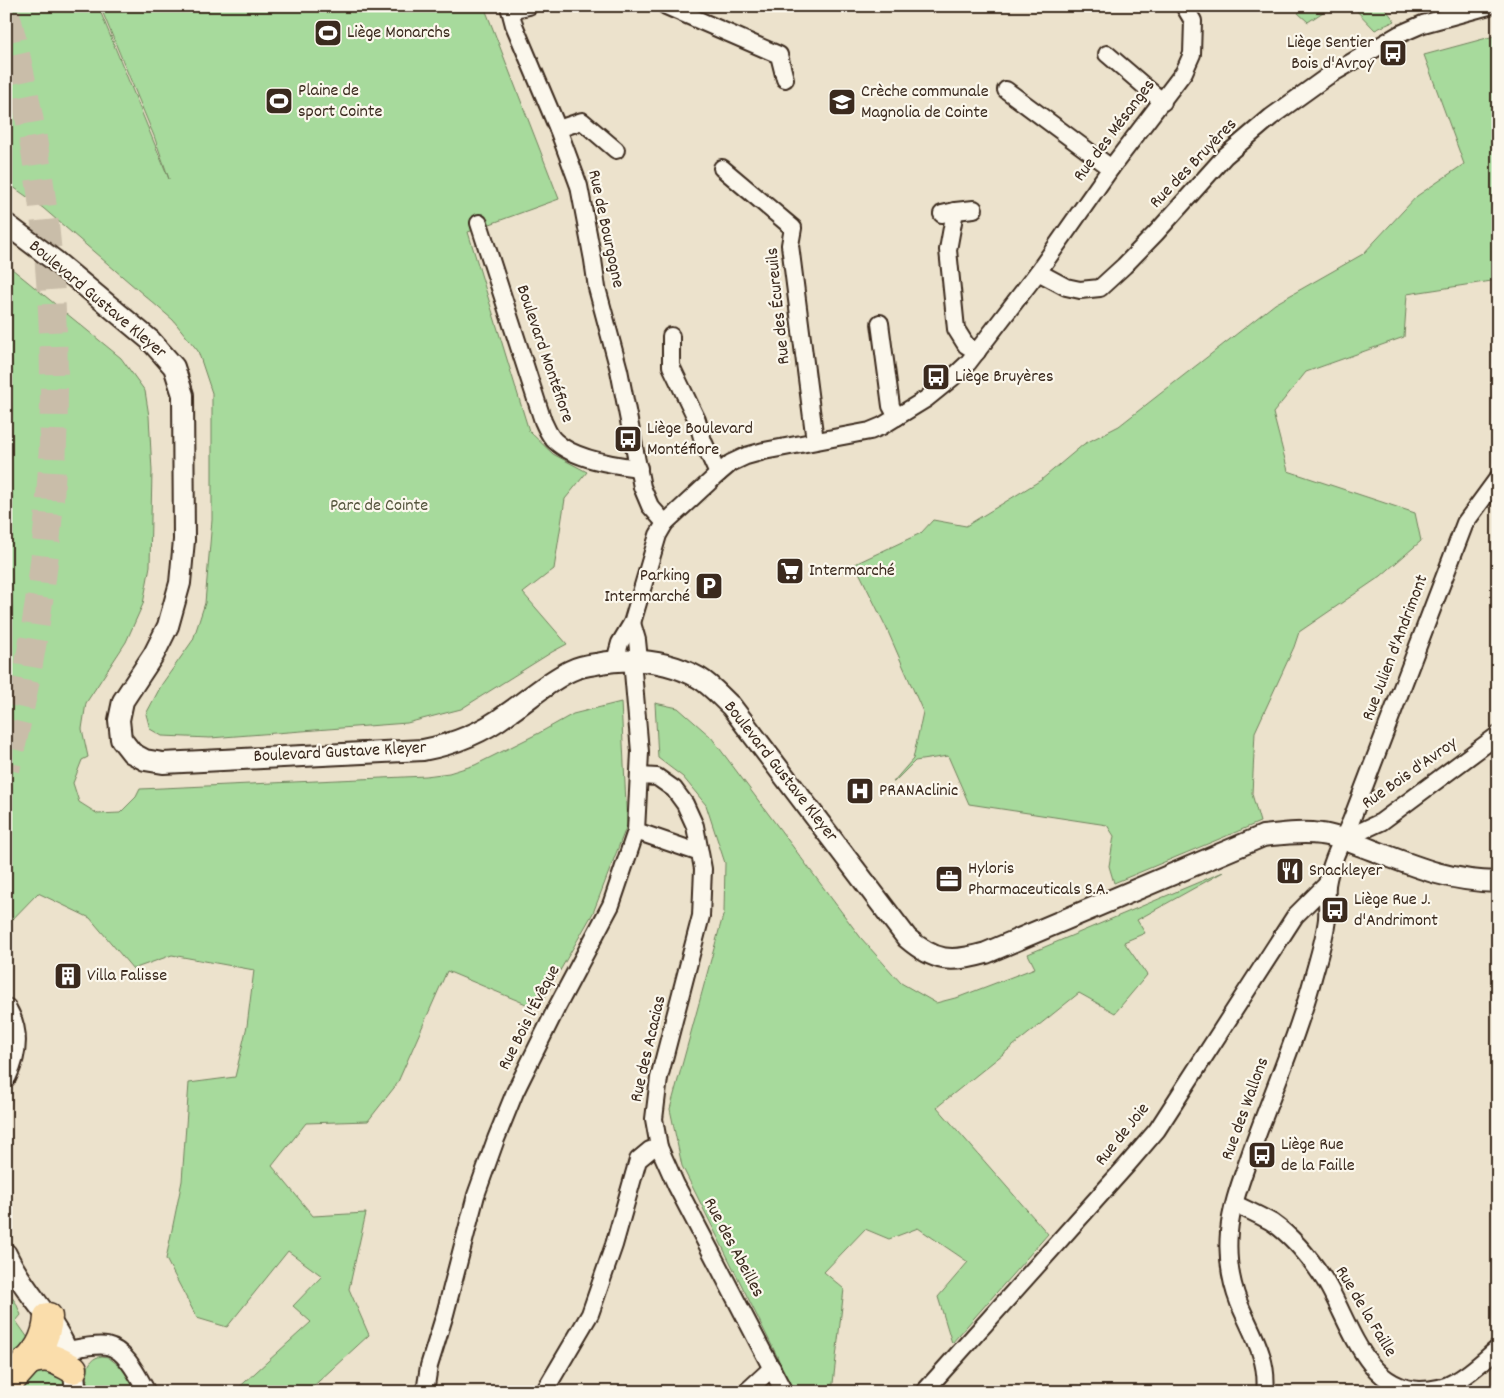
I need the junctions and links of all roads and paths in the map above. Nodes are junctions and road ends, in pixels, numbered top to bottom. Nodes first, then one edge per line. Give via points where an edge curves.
1 (529, 6) edge
2 (666, 6) edge
3 (1184, 6) edge
4 (1489, 6) edge
5 (510, 8) edge
6 (1107, 54) dead end
7 (785, 79) dead end
8 (1006, 90) dead end
9 (1162, 102) junction
10 (558, 129) junction
11 (616, 150) dead end
12 (722, 168) dead end
13 (1111, 168) junction
14 (974, 209) dead end
15 (479, 222) dead end
16 (6, 224) edge
17 (1038, 272) junction
18 (880, 323) dead end
19 (671, 336) dead end
20 (977, 352) junction
21 (897, 417) junction
22 (815, 441) junction
23 (638, 468) junction
24 (718, 474) junction
25 (1498, 478) edge
26 (665, 523) junction
27 (632, 623) junction
28 (629, 660) junction
29 (1498, 736) edge
30 (640, 776) junction
31 (636, 831) junction
32 (1342, 840) junction
33 (700, 853) junction
34 (1498, 882) edge
35 (1327, 884) junction
36 (6, 1009) edge
37 (6, 1076) edge
38 (659, 1146) junction
39 (1236, 1204) junction
40 (6, 1254) edge
41 (48, 1317) junction
42 (1498, 1348) edge
43 (772, 1368) junction
44 (72, 1370) edge
45 (17, 1374) edge
46 (147, 1392) edge
47 (425, 1392) edge
48 (544, 1392) edge
49 (746, 1392) edge
50 (784, 1392) edge
51 (924, 1392) edge
52 (1265, 1392) edge

1 - 5 street
2 - 7 street via 779,56
3 - 9 street, Rue des Mésanges via 1193,22 1192,54 1184,72
4 - 17 street, Rue des Bruyères via 1423,24 1400,34 1328,76 1271,117 1225,156 1156,233 1100,288 1080,290 1066,287
5 - 10 street, Rue de Bourgogne via 514,25
6 - 9 street
8 - 13 street
9 - 13 street, Rue des Mésanges
10 - 11 street via 582,121
10 - 23 street, Rue de Bourgogne via 581,195 597,288 619,370
12 - 22 street, Rue des Écureuils via 799,228 790,245
13 - 17 street, Rue des Mésanges
14 - 20 street via 948,212 948,250 956,329 966,345
15 - 23 street, Boulevard Montéfiore via 542,421 553,440 568,451
16 - 28 street, Boulevard Gustave Kleyer via 150,340 174,367 183,395 184,540 180,583 168,626 123,701 119,720 121,739 132,753 145,760 163,763 423,750 471,736 571,670
17 - 20 street
18 - 21 street via 891,406
19 - 24 street via 671,366
20 - 21 street via 952,378
21 - 22 street via 870,431
22 - 24 street via 746,456
23 - 26 street via 650,506
24 - 26 street
25 - 32 street, Rue Julien d'Andrimont via 1465,523
26 - 27 street via 655,542
27 - 28 street, Rue Bois l'Évêque via 637,640
27 - 28 street via 620,643
28 - 30 street, Rue Bois l'Évêque via 639,728
28 - 32 street, Boulevard Gustave Kleyer via 677,667 701,679 730,706 907,938 920,949 938,957 963,960 986,953 1263,836 1321,834
29 - 32 street, Rue Bois d'Avroy via 1381,822
30 - 31 street, Rue Bois l'Évêque
30 - 33 street, Rue des Acacias via 657,777 674,789 695,826
31 - 33 street
31 - 47 street, Rue Bois l'Évêque via 611,905 566,989 496,1139 476,1195 429,1366
32 - 34 street, Boulevard Gustave Kleyer via 1428,872
32 - 35 street, Rue des Wallons
33 - 38 street, Rue des Acacias via 703,877 701,916 659,1078 654,1120
35 - 39 street, Rue des Wallons via 1327,920 1314,974
35 - 51 street, Rue de Joie via 1295,916 1157,1130
36 - 37 street via 15,1027 16,1046
38 - 43 street, Rue des Abeilles via 676,1185
38 - 48 street via 638,1160 590,1314
39 - 42 street, Rue de la Faille via 1272,1223 1304,1252 1324,1279 1362,1351 1377,1372 1390,1382 1409,1390 1430,1390 1455,1382
39 - 52 street, Rue des Wallons via 1229,1231 1232,1280 1262,1356
40 - 41 street via 22,1283
41 - 44 street via 60,1335
41 - 45 highway via 43,1341
43 - 49 street
43 - 50 street, Rue des Abeilles
44 - 45 highway via 56,1360 42,1357
44 - 46 street via 106,1346 118,1350 135,1370

